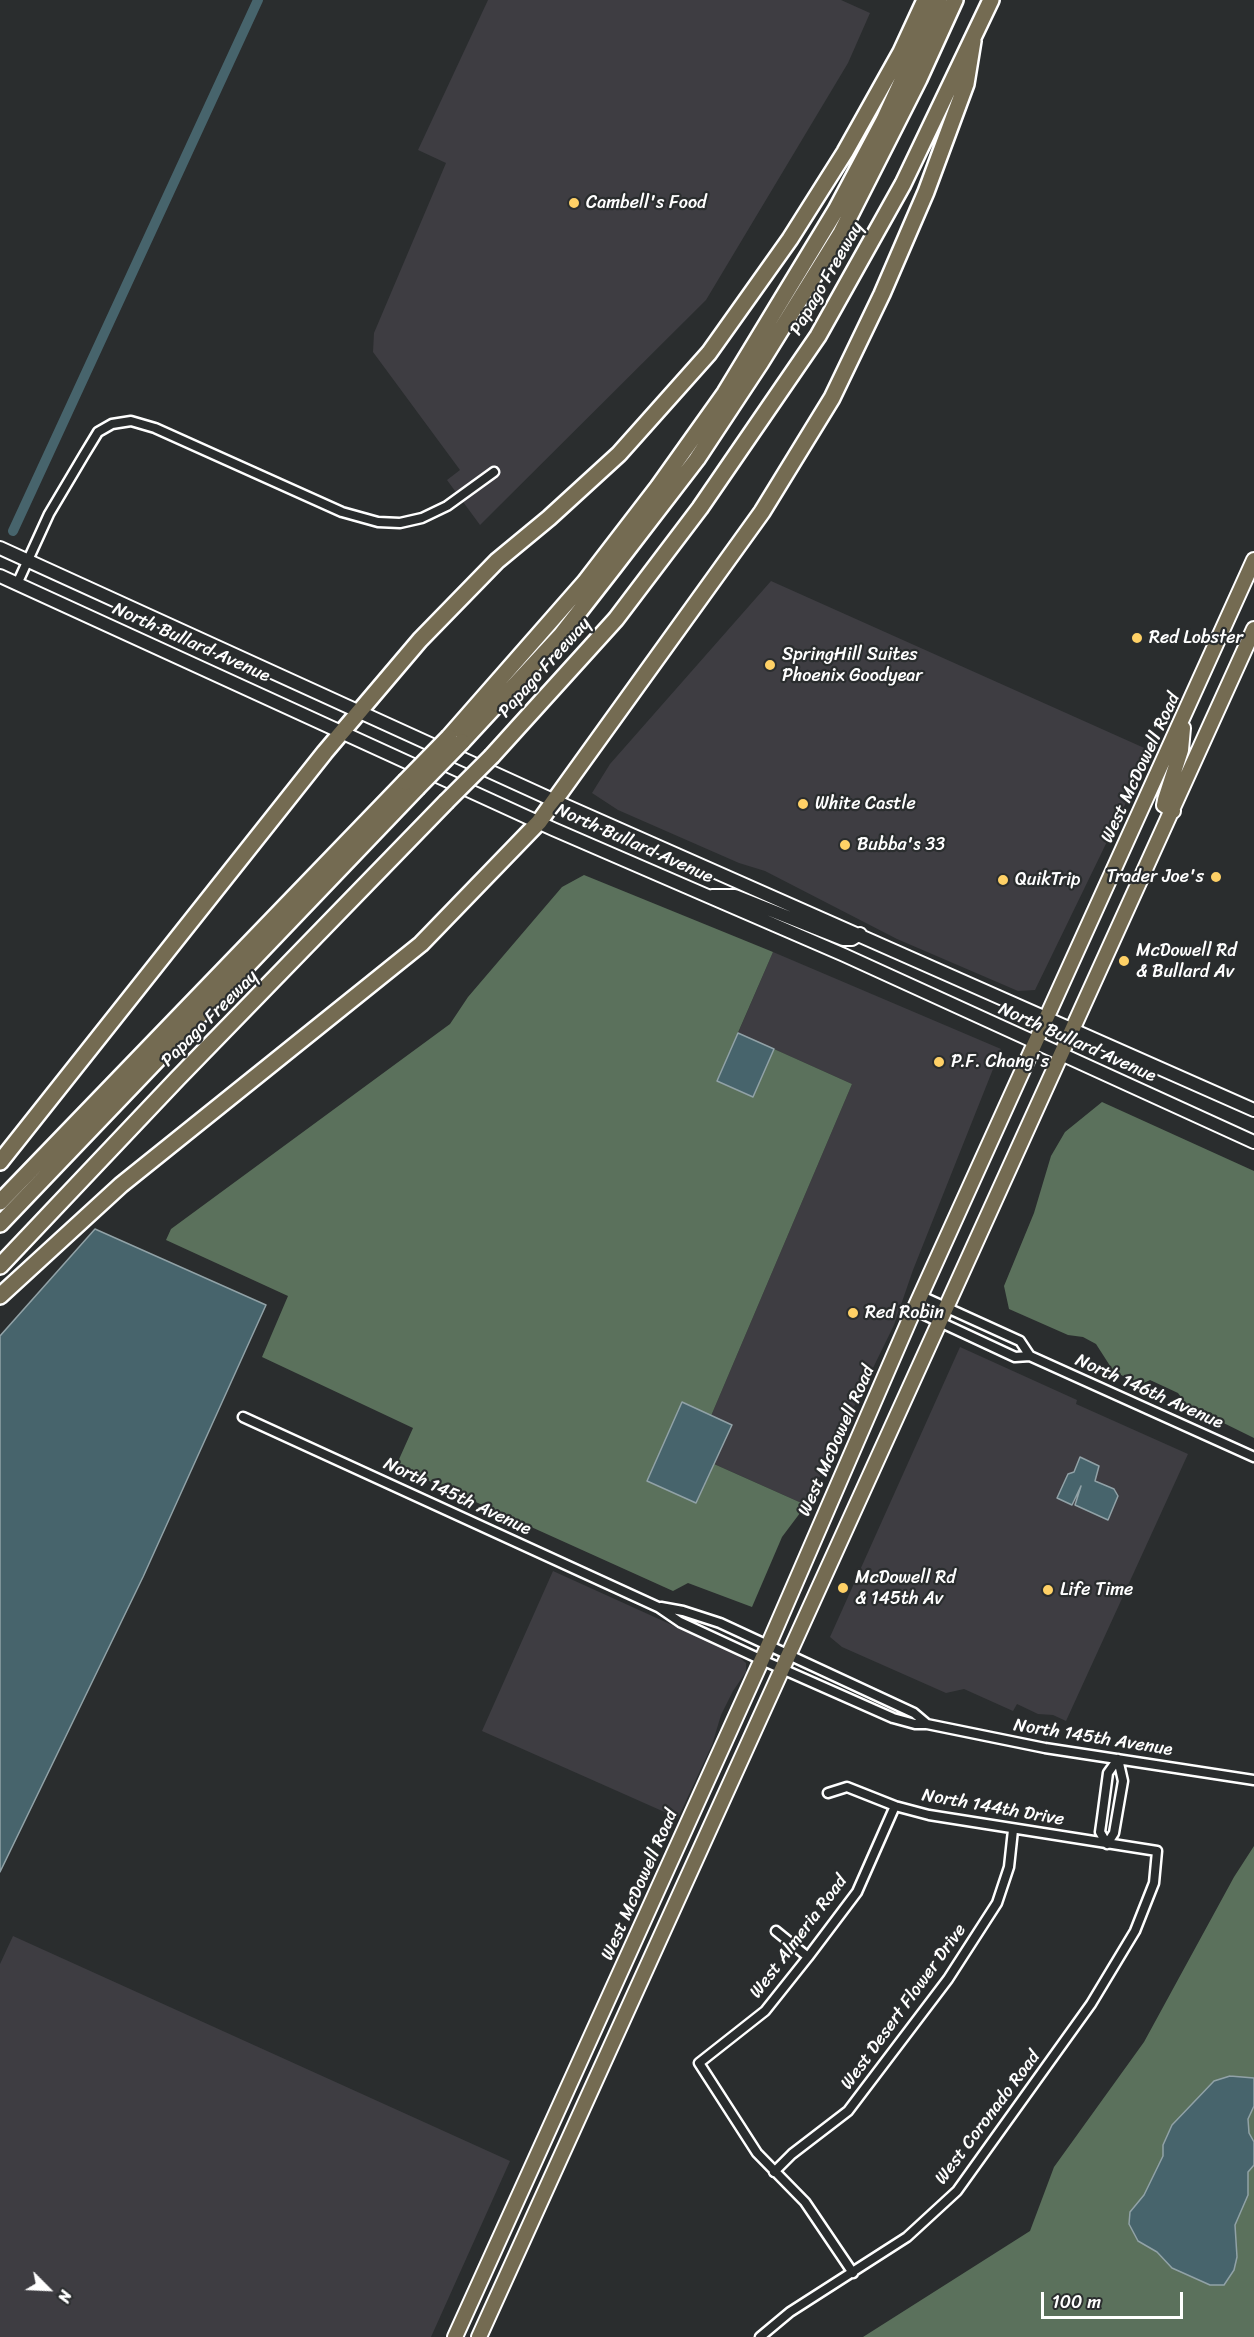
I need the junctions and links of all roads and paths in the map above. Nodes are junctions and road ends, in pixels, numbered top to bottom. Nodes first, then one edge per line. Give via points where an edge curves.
1 (925, 0) edge
2 (939, 0) edge
3 (955, 0) edge
4 (991, 0) edge
5 (973, 41) junction
6 (494, 472) dead end
7 (0, 548) edge
8 (1254, 560) edge
9 (28, 561) junction
10 (0, 576) edge
11 (1250, 580) edge
12 (17, 584) junction
13 (1254, 629) edge
14 (359, 712) junction
15 (1184, 717) junction
16 (341, 732) junction
17 (456, 740) junction
18 (411, 785) junction
19 (555, 801) junction
20 (1173, 811) junction
21 (538, 822) junction
22 (708, 896) junction
23 (860, 934) junction
24 (1046, 1018) junction
25 (1071, 1029) junction
26 (1034, 1044) junction
27 (1059, 1055) junction
28 (1254, 1110) edge
29 (1254, 1142) edge
30 (0, 1162) edge
31 (0, 1202) edge
32 (0, 1224) edge
33 (0, 1266) edge
34 (0, 1296) edge
35 (921, 1296) junction
36 (946, 1307) junction
37 (914, 1310) junction
38 (940, 1322) junction
39 (1030, 1356) junction
40 (243, 1417) dead end
41 (1254, 1457) edge
42 (658, 1607) junction
43 (768, 1646) junction
44 (789, 1656) junction
45 (762, 1660) junction
46 (783, 1670) junction
47 (927, 1724) junction
48 (1118, 1759) junction
49 (1254, 1780) edge
50 (828, 1793) dead end
51 (895, 1806) junction
52 (1013, 1830) junction
53 (1107, 1844) junction
54 (1157, 1851) joint
55 (776, 1931) dead end
56 (808, 1958) junction
57 (774, 2172) junction
58 (509, 2220) junction
59 (529, 2228) junction
60 (853, 2273) junction
61 (455, 2337) edge
62 (479, 2337) edge
63 (760, 2337) edge

1 - 14 highway via 901,52 839,162 790,240 709,353 619,454 452,606
2 - 17 highway, Papago Freeway via 836,210 725,393 585,582
3 - 17 highway via 841,233 697,459 561,635
4 - 5 highway, Papago Freeway
5 - 19 highway via 966,84 926,192 832,398 762,512
5 - 33 highway, Papago Freeway, bridge via 878,232 818,336 700,508 616,619 492,756
6 - 9 street via 455,501 422,518 378,522 342,512 155,428 130,421 112,424 99,432 84,455
7 - 9 main road, North Bullard Avenue
8 - 11 main road, West McDowell Road
9 - 12 street
9 - 14 main road, North Bullard Avenue
10 - 12 main road, North Bullard Avenue
11 - 15 main road, West McDowell Road
12 - 16 main road, North Bullard Avenue
13 - 20 main road
14 - 16 highway
14 - 19 main road, North Bullard Avenue
15 - 20 main road via 1181,750 1164,805
15 - 24 main road, West McDowell Road
16 - 21 main road, North Bullard Avenue
16 - 30 highway
17 - 18 highway, Papago Freeway, bridge
18 - 31 highway, Papago Freeway
18 - 32 highway
19 - 21 highway
19 - 23 main road, North Bullard Avenue
20 - 25 main road
21 - 22 main road, North Bullard Avenue
21 - 34 highway via 421,944 121,1185
22 - 23 main road via 735,896 843,939
22 - 26 main road, North Bullard Avenue
23 - 24 main road, North Bullard Avenue
24 - 25 main road, North Bullard Avenue
24 - 26 main road, West McDowell Road
25 - 27 main road
25 - 28 main road, North Bullard Avenue
26 - 27 main road, North Bullard Avenue
26 - 35 main road, West McDowell Road
27 - 29 main road, North Bullard Avenue
27 - 36 main road
35 - 36 street, North 146th Avenue
35 - 37 main road, West McDowell Road
36 - 38 main road
36 - 39 street, North 146th Avenue via 1020,1341
37 - 38 street, North 146th Avenue
37 - 43 main road, West McDowell Road
38 - 39 street, North 146th Avenue via 1015,1357
38 - 44 main road
39 - 41 street, North 146th Avenue
40 - 42 street, North 145th Avenue
42 - 43 street, North 145th Avenue via 701,1616
42 - 45 street, North 145th Avenue via 680,1622
43 - 44 street, North 145th Avenue
43 - 45 main road, West McDowell Road
44 - 46 main road
44 - 47 street, North 145th Avenue via 914,1713
45 - 46 street, North 145th Avenue
45 - 58 main road, West McDowell Road
46 - 47 street, North 145th Avenue via 893,1718
46 - 59 main road
47 - 48 street, North 145th Avenue
48 - 49 street, North 145th Avenue
48 - 53 street via 1123,1781 1114,1833
48 - 53 street via 1108,1773 1100,1832
50 - 51 street, North 144th Drive via 847,1787
51 - 52 street, North 144th Drive
51 - 56 street, West Almeria Road via 857,1892
52 - 53 street, North 144th Drive
52 - 57 street, West Desert Flower Drive via 1009,1867 997,1903 948,1979 848,2111
53 - 54 street, North 144th Drive
54 - 60 street, West Coronado Road via 1154,1883 1135,1931 1046,2070 957,2191 907,2237
55 - 56 street
56 - 57 street, West Almeria Road via 765,2011 699,2063 757,2153
57 - 60 street via 806,2202
58 - 59 main road
58 - 61 main road, West McDowell Road
59 - 62 main road
60 - 63 street, West Coronado Road via 790,2312

